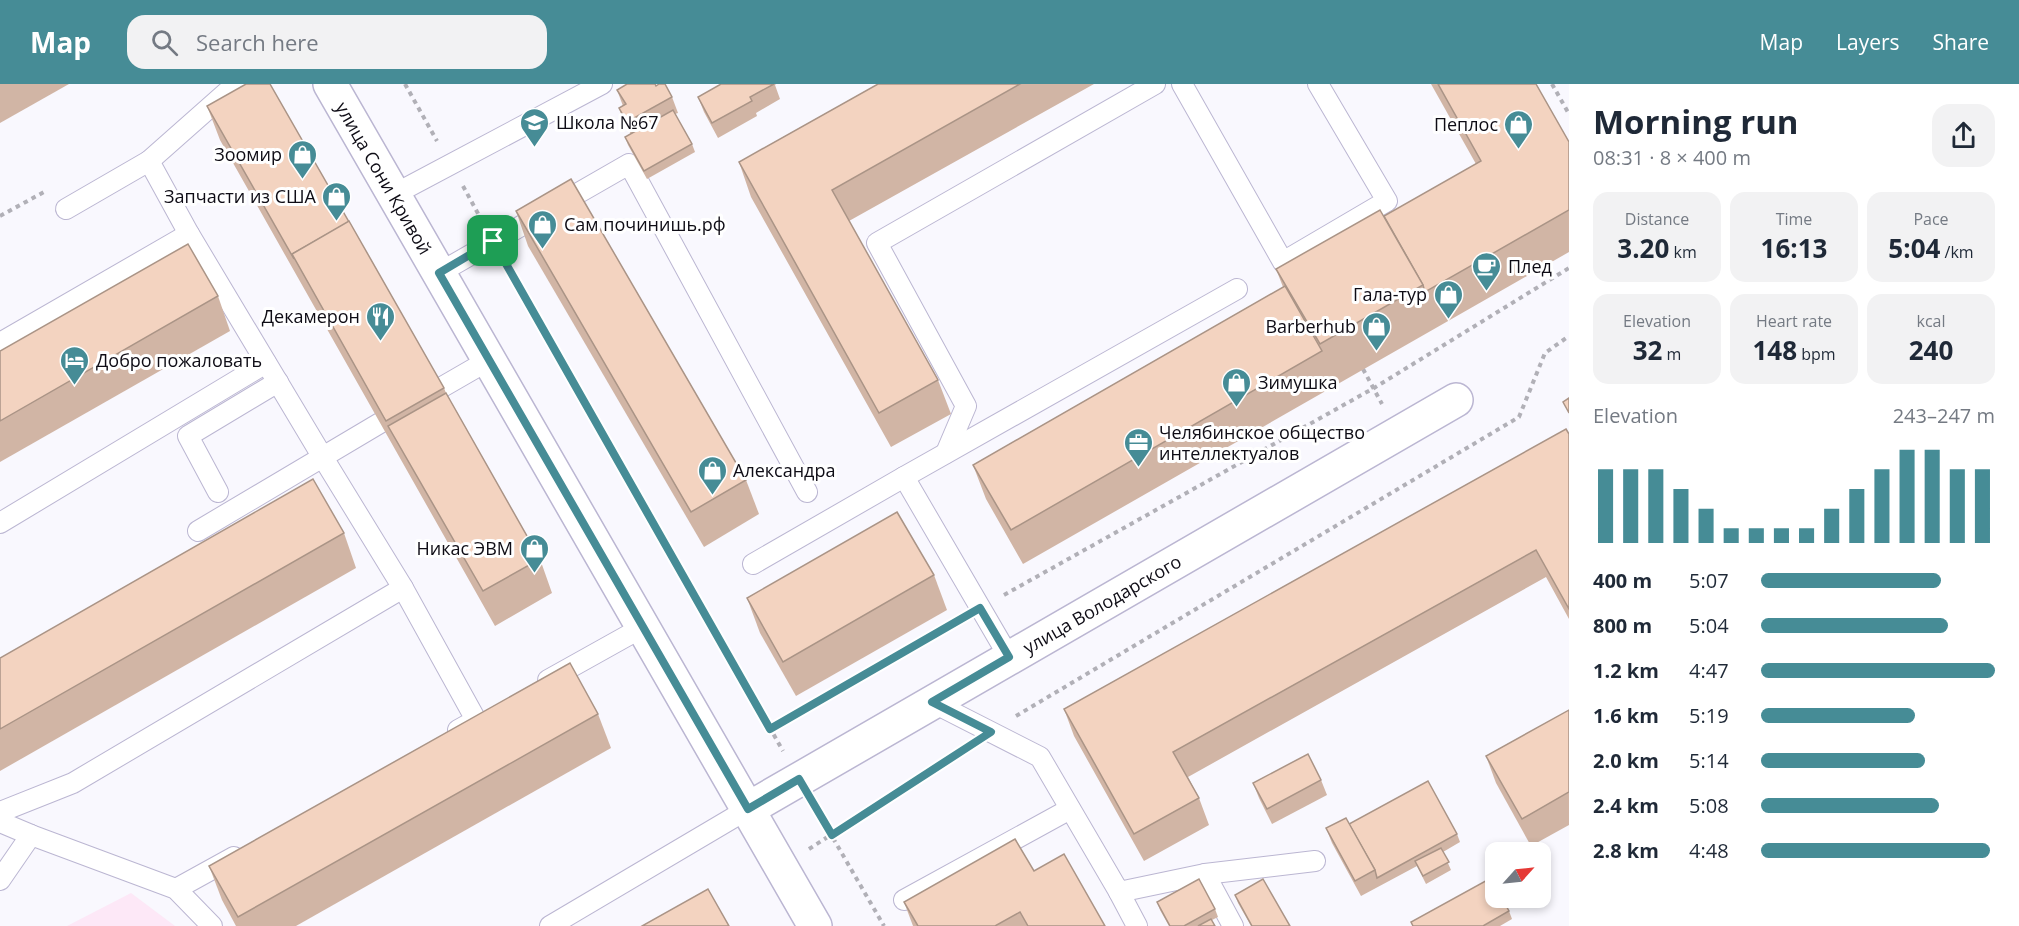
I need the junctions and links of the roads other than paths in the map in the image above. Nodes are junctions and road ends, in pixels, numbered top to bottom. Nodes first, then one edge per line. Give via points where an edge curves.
1 (236, 84) edge
2 (330, 84) edge
3 (602, 84) edge
4 (1155, 84) edge
5 (1182, 84) edge
6 (1318, 84) edge
7 (149, 161) junction
8 (393, 195) junction
9 (66, 209) dead end
10 (189, 234) junction
11 (439, 273) junction
12 (1237, 289) dead end
13 (0, 343) edge
14 (489, 360) junction
15 (266, 363) junction
16 (278, 382) junction
17 (437, 390) edge
18 (1456, 400) dead end
19 (380, 423) edge
20 (946, 453) junction
21 (322, 456) junction
22 (904, 477) junction
23 (218, 492) dead end
24 (807, 492) dead end
25 (0, 523) edge
26 (198, 531) dead end
27 (753, 564) dead end
28 (403, 588) junction
29 (643, 627) junction
30 (1009, 657) junction
31 (529, 690) edge
32 (932, 702) junction
33 (445, 737) edge
34 (748, 809) junction
35 (1070, 809) junction
36 (0, 812) edge
37 (0, 822) edge
38 (31, 835) junction
39 (249, 848) edge
40 (1315, 861) dead end
41 (1205, 874) junction
42 (0, 880) edge
43 (176, 889) junction
44 (1119, 892) junction
45 (904, 900) edge
46 (212, 926) edge
47 (550, 926) edge
48 (815, 926) edge
49 (1137, 926) edge
50 (1233, 926) edge

1 - 7 lane
2 - 8 street, улица Сони Кривой
3 - 8 lane
4 - 20 lane via 877,243 966,406
5 - 6 lane via 1283,262 1387,201
7 - 9 lane
7 - 10 lane
8 - 11 street, улица Сони Кривой
10 - 13 lane
10 - 15 lane
11 - 14 street, улица Сони Кривой
11 - 24 lane via 629,164
12 - 20 lane
14 - 17 lane
14 - 29 street, улица Сони Кривой
15 - 16 lane
15 - 25 lane
16 - 21 lane
16 - 23 lane via 188,436
18 - 30 street, улица Володарского
19 - 21 lane
20 - 22 lane
21 - 26 lane
21 - 28 lane
22 - 27 lane
22 - 30 lane
28 - 33 lane via 476,720
28 - 36 lane via 73,783
29 - 31 lane
29 - 34 street, улица Сони Кривой
30 - 32 street, улица Володарского
32 - 34 street, улица Володарского
32 - 35 lane via 1040,758
34 - 47 lane
34 - 48 street, улица Сони Кривой
35 - 44 lane
35 - 45 lane
37 - 38 lane
38 - 42 lane
38 - 43 lane
39 - 43 lane
40 - 41 lane
41 - 44 lane
41 - 50 lane
43 - 46 lane
44 - 49 lane

